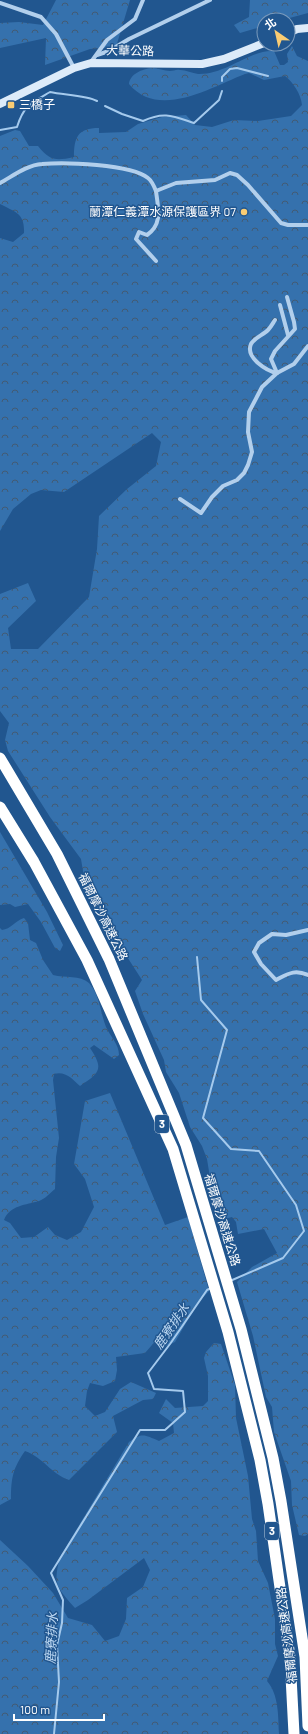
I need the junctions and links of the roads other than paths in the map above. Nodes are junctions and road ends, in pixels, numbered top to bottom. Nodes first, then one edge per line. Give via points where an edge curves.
1 (143, 0) edge
2 (210, 0) edge
3 (0, 3) edge
4 (308, 28) edge
5 (296, 29) edge
6 (256, 46) edge
7 (96, 55) junction
8 (91, 63) junction
9 (74, 68) junction
10 (0, 104) edge
11 (0, 183) edge
12 (156, 191) junction
13 (308, 225) edge
14 (156, 261) dead end
15 (287, 297) dead end
16 (280, 305) dead end
17 (275, 320) dead end
18 (288, 335) junction
19 (308, 346) edge
20 (277, 373) junction
21 (180, 499) dead end
22 (0, 758) edge
23 (0, 807) edge
24 (308, 930) edge
25 (308, 975) edge
26 (308, 1726) edge
27 (294, 1734) edge

1 - 7 street via 135,19 108,40
2 - 7 street via 109,51
3 - 9 street via 41,17 56,34
4 - 5 main road
6 - 8 main road, 大華公路 via 224,59 202,64
7 - 8 street
8 - 9 main road, 大華公路
9 - 10 main road, 大華公路
11 - 12 street via 24,169 41,164 98,165 131,171 147,177
12 - 13 street via 176,183 215,180 230,173 237,175 248,185 281,223
12 - 14 street via 159,218 154,230 147,235 139,232 136,239
15 - 18 street via 295,329
16 - 18 street
17 - 20 street via 268,331 252,343 250,350 255,360 269,371
18 - 20 street via 271,359
19 - 20 street via 294,364
20 - 21 street via 262,387 249,412 248,432 252,452 244,473 237,480 223,486 201,513
22 - 26 highway, 福爾摩沙高速公路 / 3 via 57,854 109,959 186,1145 241,1329 282,1501 305,1657
23 - 27 highway, 福爾摩沙高速公路 / 3 via 34,862 87,960 174,1149 228,1332 260,1460 290,1658
24 - 25 street via 286,935 272,934 259,943 254,952 276,980 296,971

